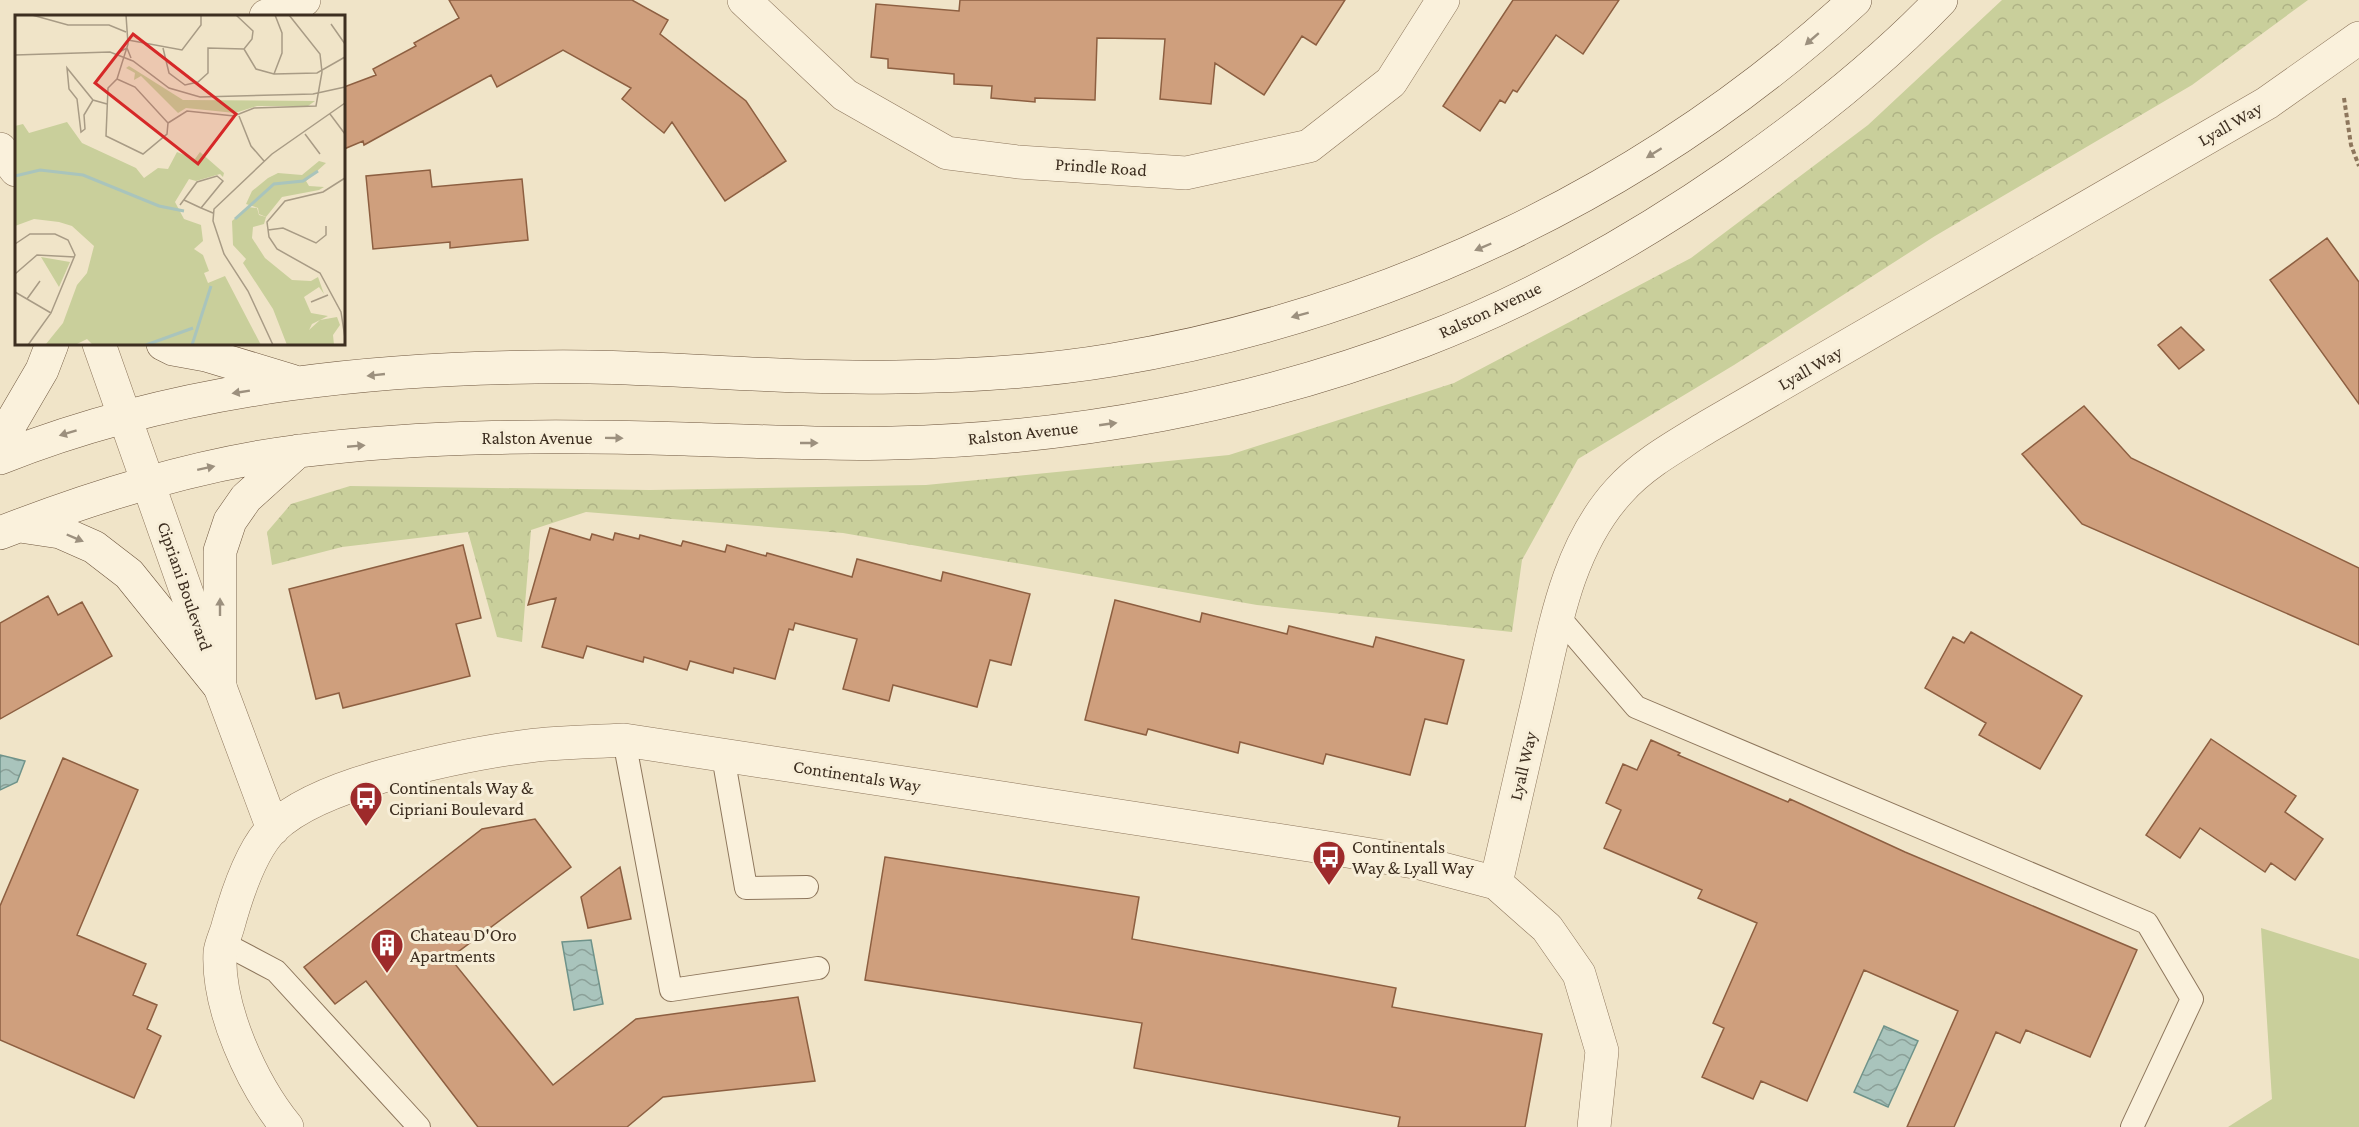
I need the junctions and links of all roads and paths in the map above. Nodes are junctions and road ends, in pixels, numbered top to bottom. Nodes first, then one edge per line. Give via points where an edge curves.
1 (304, 0) edge
2 (744, 0) edge
3 (1443, 0) edge
4 (1855, 0) edge
5 (1941, 0) edge
6 (268, 15) edge
7 (2359, 38) edge
8 (2344, 98) dead end
9 (15, 137) edge
10 (0, 148) edge
11 (2359, 166) edge
12 (15, 169) edge
13 (52, 345) edge
14 (99, 345) edge
15 (165, 345) edge
16 (299, 383) junction
17 (124, 416) junction
18 (0, 442) edge
19 (298, 451) junction
20 (0, 458) edge
21 (149, 481) junction
22 (9, 529) edge
23 (1558, 616) junction
24 (220, 687) junction
25 (624, 740) junction
26 (723, 756) junction
27 (273, 829) junction
28 (1496, 882) junction
29 (807, 887) dead end
30 (224, 943) junction
31 (818, 968) dead end
32 (287, 1127) edge
33 (419, 1127) edge
34 (1594, 1127) edge
35 (2132, 1127) edge

1 - 6 main road
2 - 3 main road, Prindle Road via 845,95 947,153 1018,162 1186,173 1309,146 1390,82
4 -> 16 main road via 1739,96 1582,197 1498,241 1408,279 1313,312 1212,339 1111,361 1004,374 892,378 587,367 484,368
19 -> 5 main road, Ralston Avenue via 479,438 894,443 1008,437 1216,404 1320,376 1424,340 1515,301 1677,211 1771,146 1848,85
7 - 23 main road, Lyall Way via 2267,103 1649,463 1618,491 1595,524 1571,570
8 - 11 path via 2350,145
9 - 10 main road
10 - 12 main road
13 - 18 main road via 42,370
14 - 17 main road, Cipriani Boulevard
15 - 16 main road
16 -> 17 main road
17 -> 20 main road
17 - 21 main road, Cipriani Boulevard
21 -> 19 main road, Ralston Avenue
24 -> 19 main road via 220,551 230,521 246,498
21 - 22 main road, Ralston Avenue
21 - 24 main road, Cipriani Boulevard
22 -> 24 main road via 60,532 94,547 129,574
23 - 28 main road, Lyall Way
23 - 35 lane via 1636,707 2147,923 2192,999
24 - 27 main road, Cipriani Boulevard
25 - 26 main road, Continentals Way
25 - 27 main road, Continentals Way via 530,746 442,760 348,786 309,804
25 - 31 lane via 671,990
26 - 28 main road, Continentals Way via 1335,849 1420,863
26 - 29 lane via 746,888
27 - 30 main road, Continentals Way via 252,860 237,894
28 - 34 main road, Continentals Way via 1547,928 1579,974 1602,1051
30 - 32 main road, Continentals Way via 220,950 223,1000 243,1052 274,1112
30 - 33 lane via 276,971

